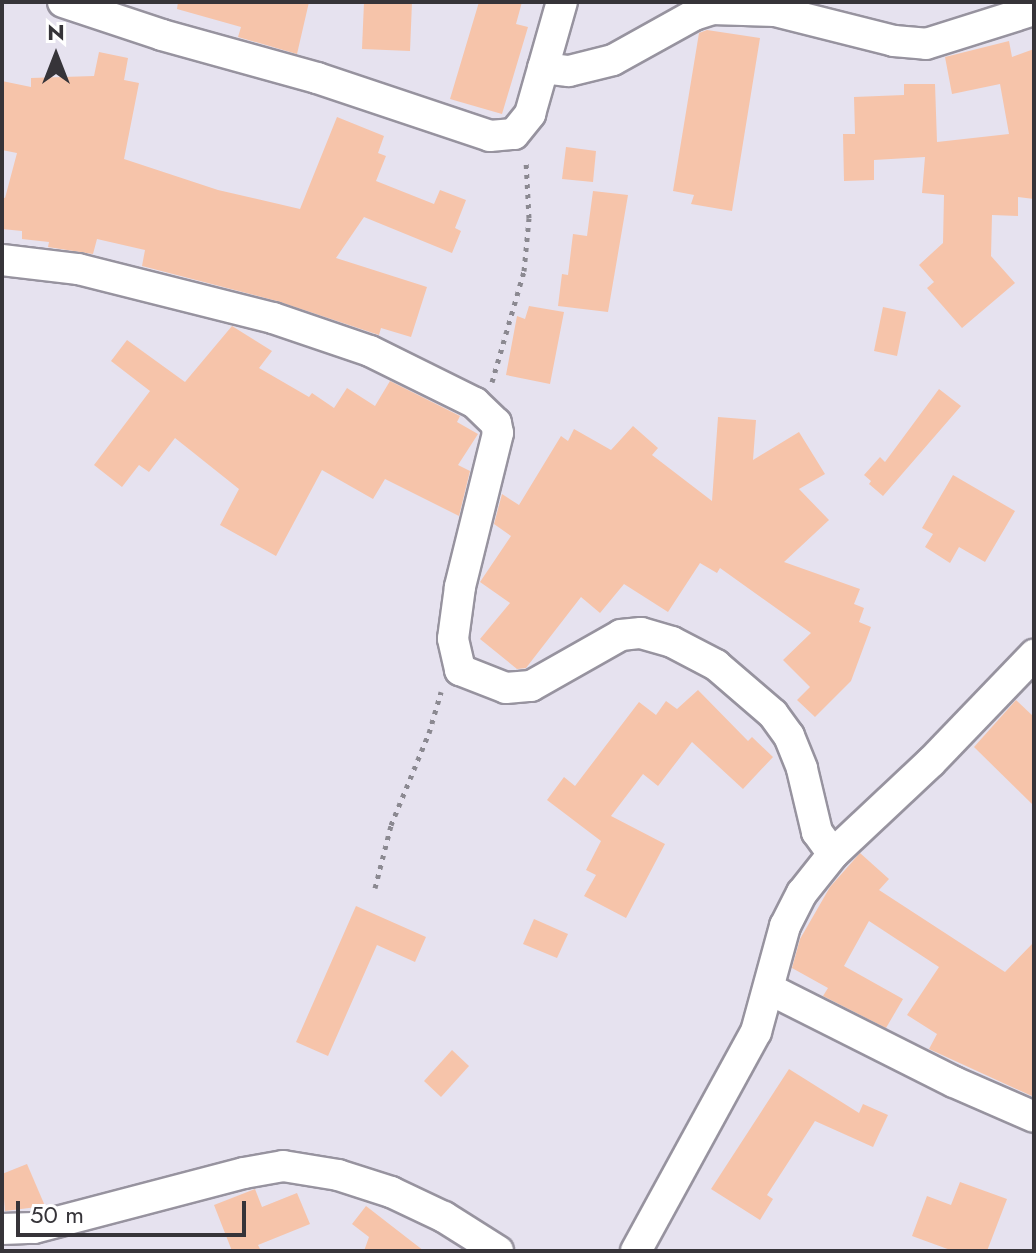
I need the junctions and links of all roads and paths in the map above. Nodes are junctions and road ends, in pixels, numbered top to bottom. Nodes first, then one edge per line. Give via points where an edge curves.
1 (63, 2) edge
2 (562, 2) edge
3 (1034, 10) edge
4 (543, 68) junction
5 (514, 134) junction
6 (2, 260) edge
7 (475, 403) junction
8 (1034, 655) edge
9 (454, 657) junction
10 (833, 854) junction
11 (375, 888) dead end
12 (769, 989) junction
13 (1034, 1117) edge
14 (2, 1229) edge
15 (498, 1251) edge
16 (636, 1251) edge

1 - 5 street via 490,136
2 - 4 street
3 - 4 street via 926,44 775,11 712,9 613,60 569,71
4 - 5 street via 530,114
5 - 7 path via 529,174 524,271 488,394
6 - 7 street via 103,274 273,318 370,351
7 - 9 street via 496,423 498,433 460,587
8 - 10 street
9 - 10 street via 460,670 506,688 547,679 621,635 641,633 672,642 716,665 773,714 789,736 817,832
9 - 11 path via 391,825
10 - 12 street via 802,893 785,926
12 - 13 street
12 - 16 street via 756,1032
14 - 15 street via 34,1228 283,1166 338,1175 391,1192

